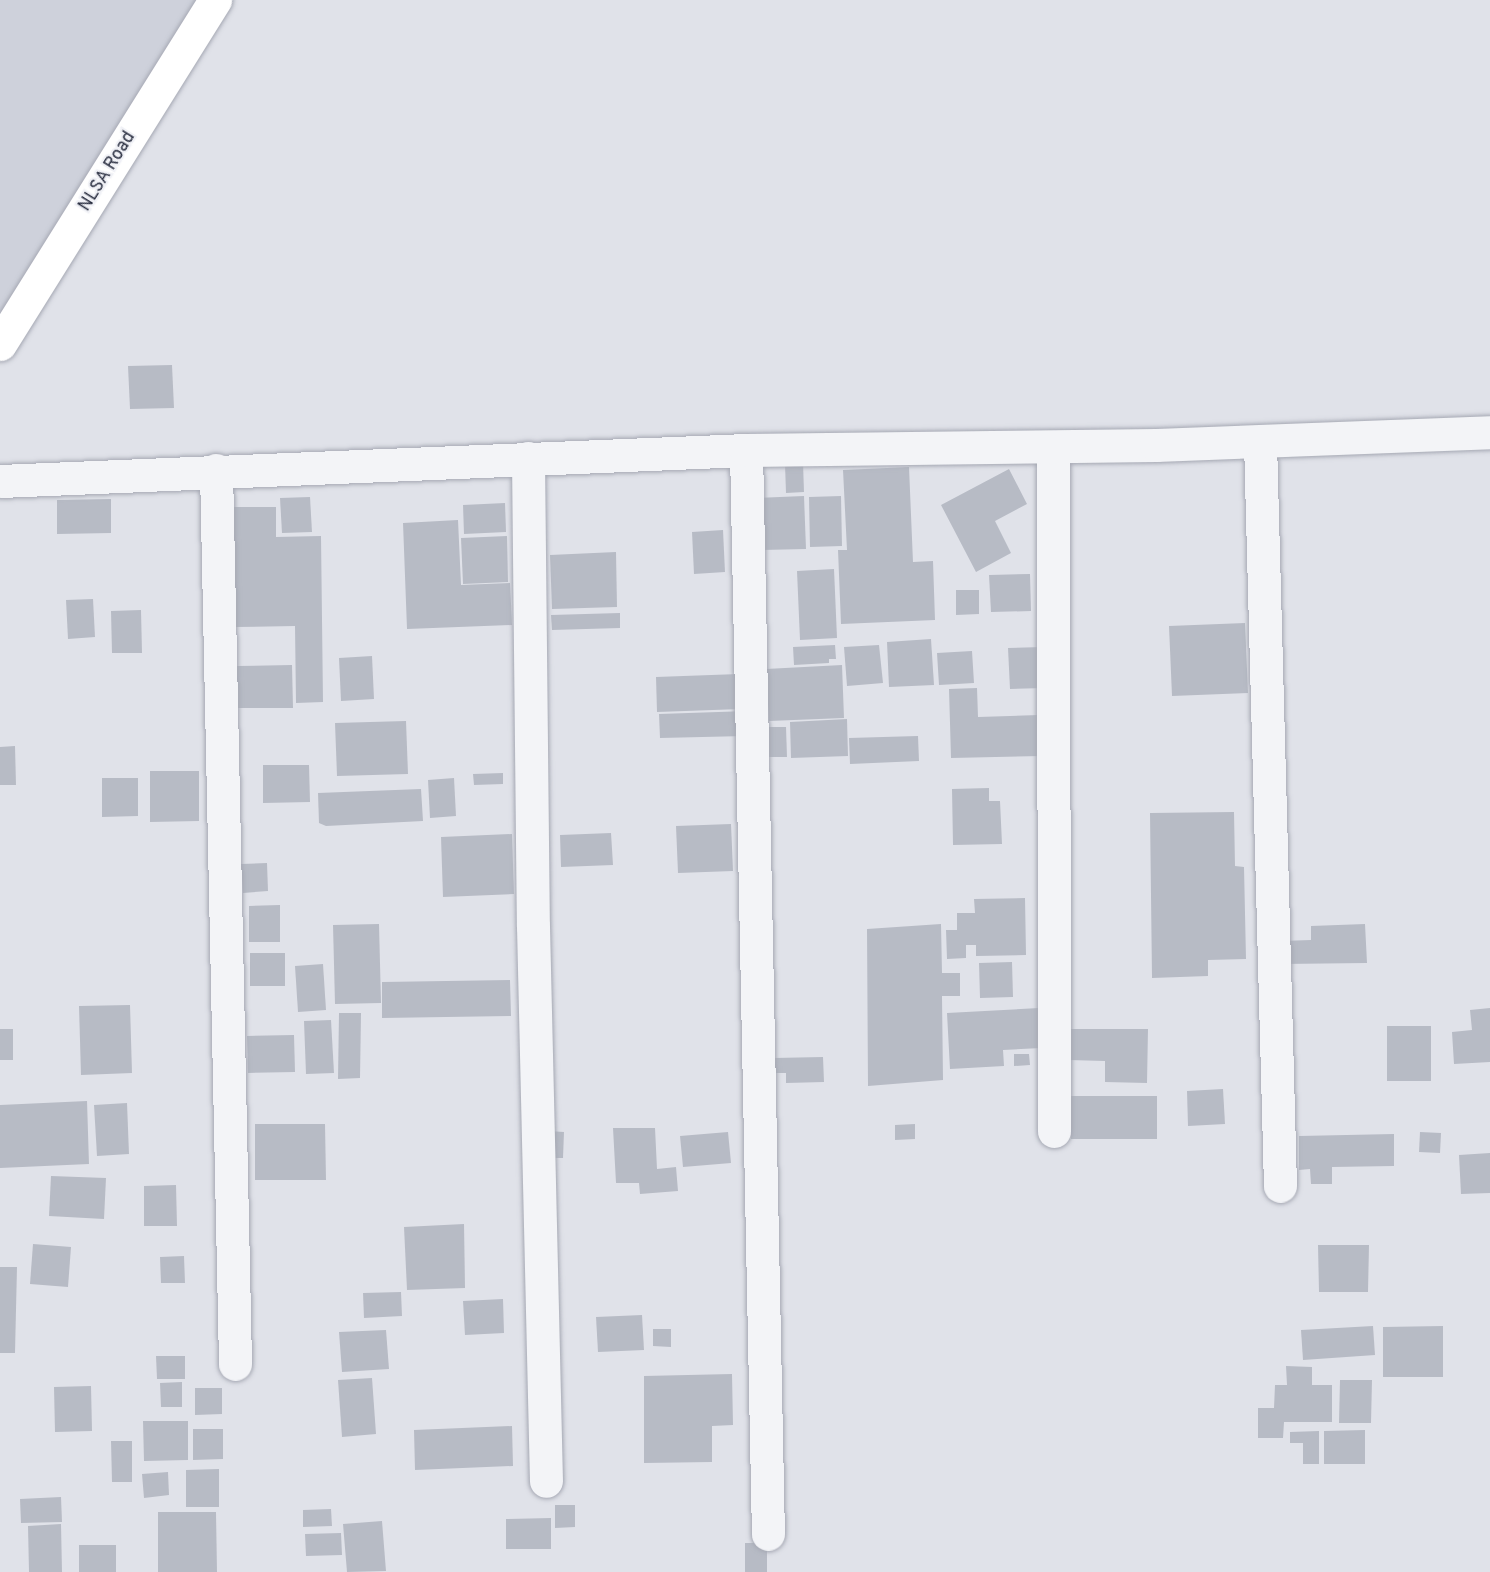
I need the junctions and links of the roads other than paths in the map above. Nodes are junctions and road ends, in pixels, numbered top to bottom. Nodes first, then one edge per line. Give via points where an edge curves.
1 (215, 0) edge
2 (0, 344) edge
3 (1490, 432) edge
4 (1260, 442) junction
5 (1053, 447) junction
6 (746, 450) junction
7 (528, 458) junction
8 (216, 470) junction
9 (0, 481) edge
10 (1054, 1131) dead end
11 (1280, 1186) dead end
12 (235, 1364) dead end
13 (546, 1481) dead end
14 (768, 1534) dead end

1 - 2 main road, NLSA Road
3 - 4 street
4 - 5 street
4 - 11 street
5 - 6 street
5 - 10 street
6 - 7 street
6 - 14 street
7 - 8 street
7 - 13 street via 533,926
8 - 9 street
8 - 12 street

